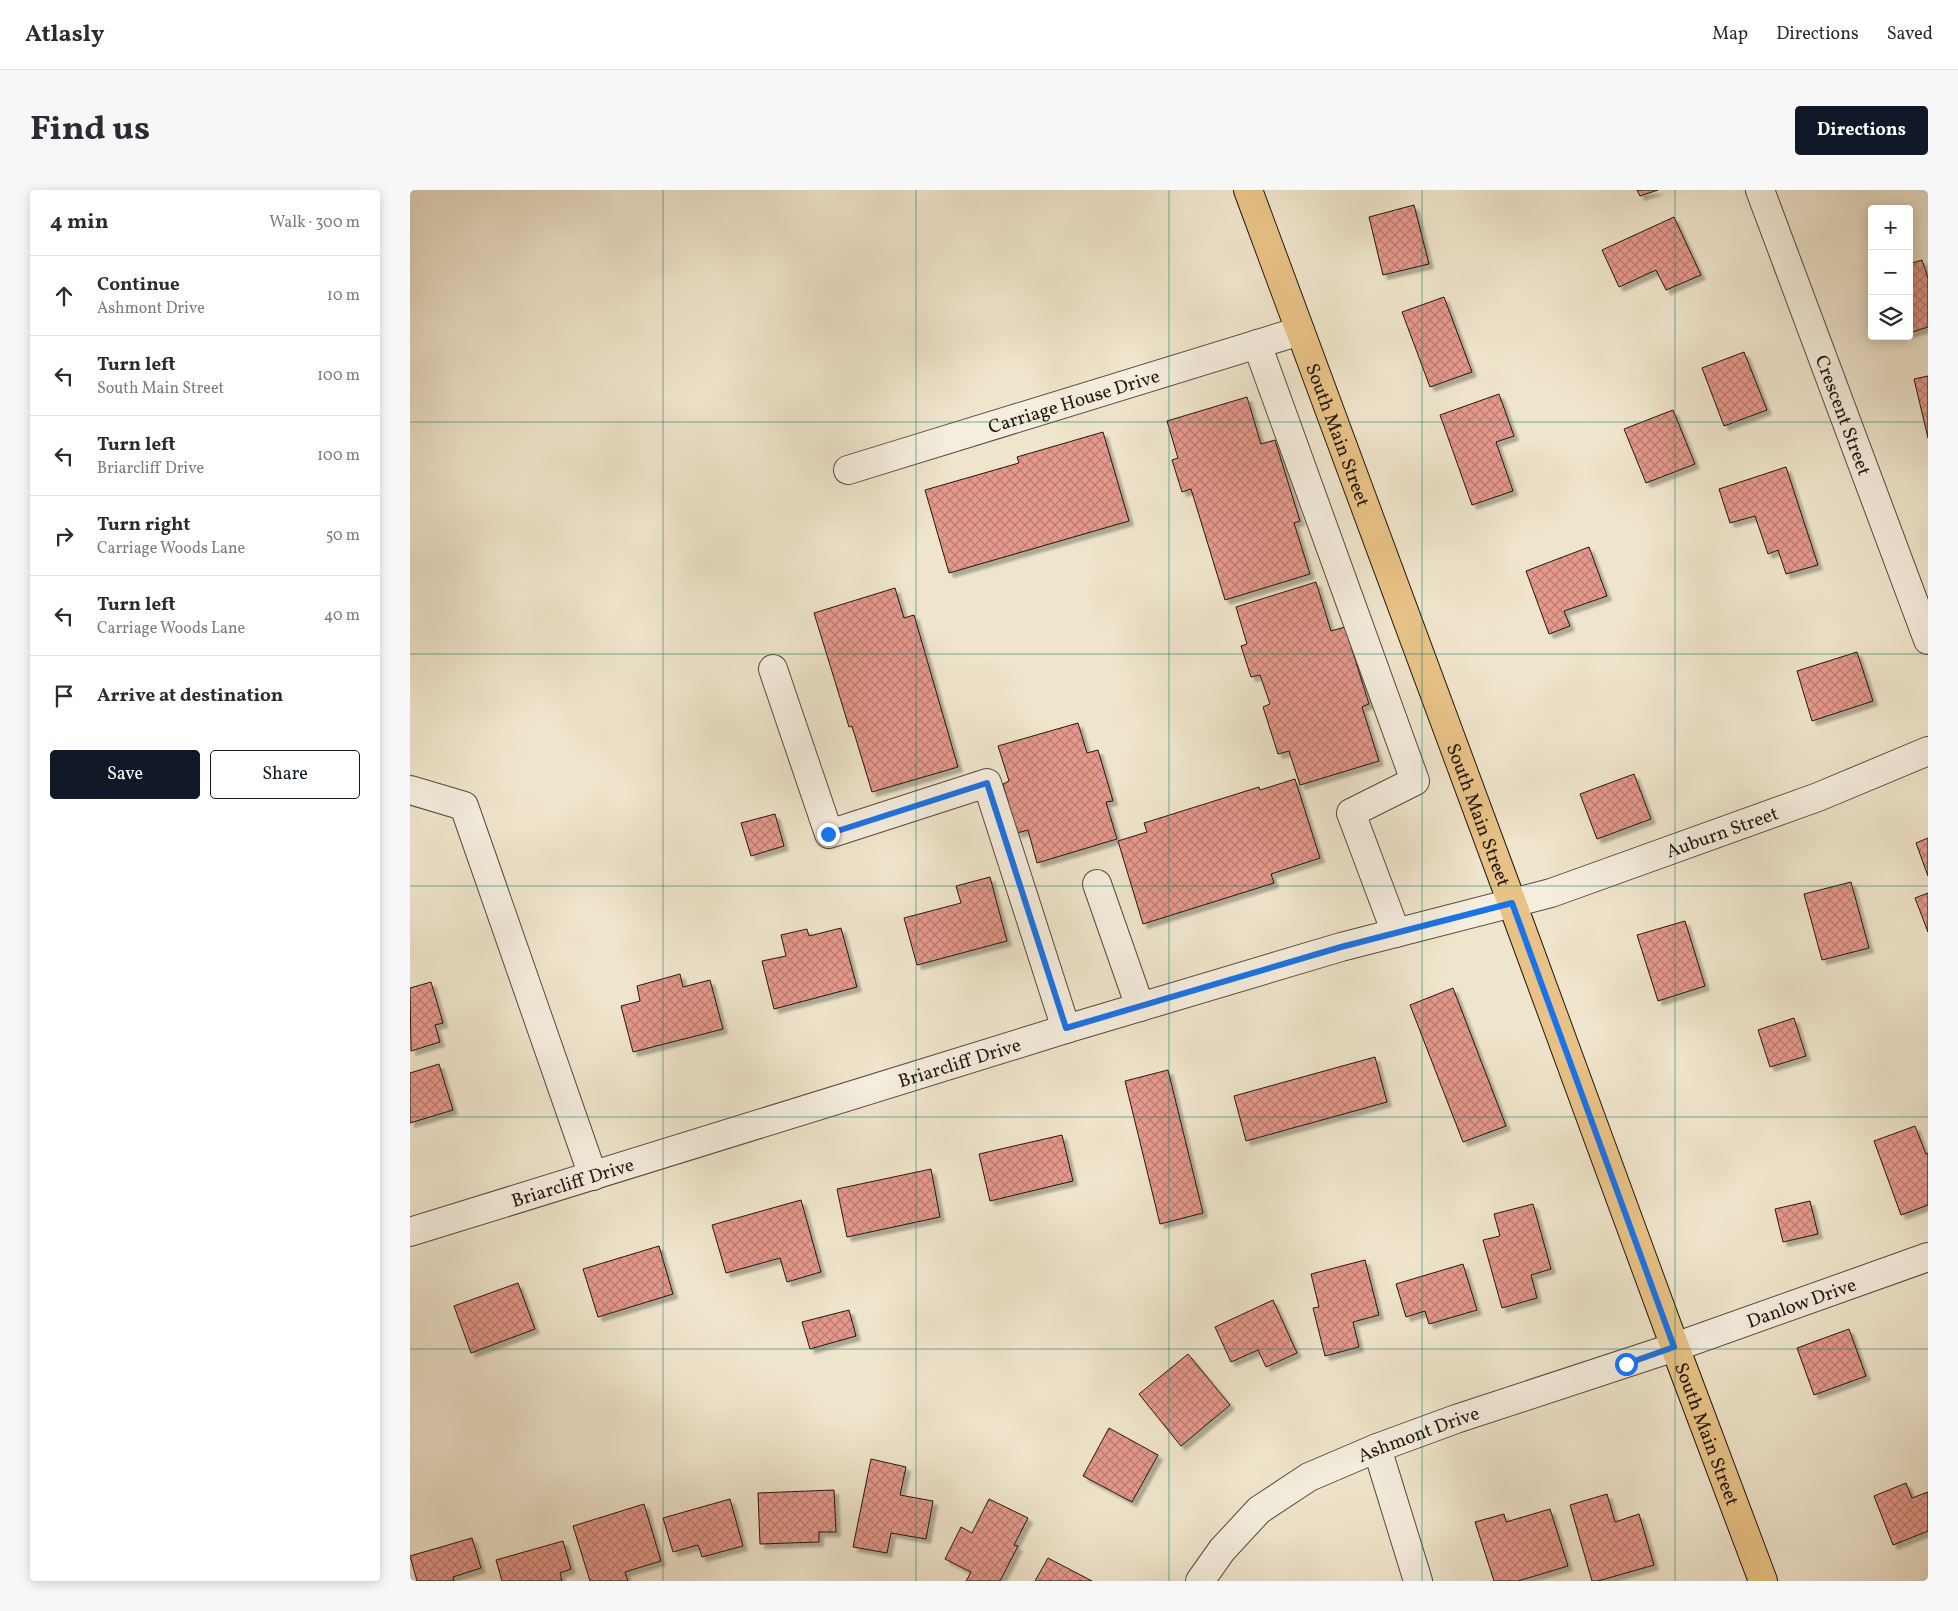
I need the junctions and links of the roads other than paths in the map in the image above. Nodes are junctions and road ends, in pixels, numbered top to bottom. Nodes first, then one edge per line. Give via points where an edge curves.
1 (1248, 190) edge
2 (1760, 190) edge
3 (1300, 331) junction
4 (1257, 344) junction
5 (848, 470) dead end
6 (1928, 640) edge
7 (773, 668) dead end
8 (1928, 750) edge
9 (410, 790) edge
10 (1098, 884) dead end
11 (1512, 903) junction
12 (1396, 933) junction
13 (1140, 1007) junction
14 (1066, 1028) junction
15 (593, 1176) junction
16 (410, 1232) edge
17 (1928, 1257) edge
18 (1674, 1347) junction
19 (1378, 1448) junction
20 (1200, 1581) edge
21 (1418, 1581) edge
22 (1763, 1581) edge

1 - 3 main road, South Main Street
2 - 6 street, Crescent Street
3 - 4 street, Carriage House Drive
3 - 11 main road, South Main Street
4 - 5 street, Carriage House Drive
4 - 12 street via 1414,782 1351,813
7 - 14 street via 828,834 987,783
8 - 11 street, Auburn Street via 1818,796 1551,893
9 - 15 street via 464,806
10 - 13 street
11 - 12 street, Briarcliff Drive
11 - 18 main road, South Main Street
12 - 13 street, Briarcliff Drive
13 - 14 street, Briarcliff Drive
14 - 15 street, Briarcliff Drive
15 - 16 street, Briarcliff Drive
17 - 18 street, Danlow Drive
18 - 19 street, Ashmont Drive
18 - 22 main road, South Main Street
19 - 20 street, Ashmont Drive via 1309,1477 1259,1510 1222,1550
19 - 21 street

